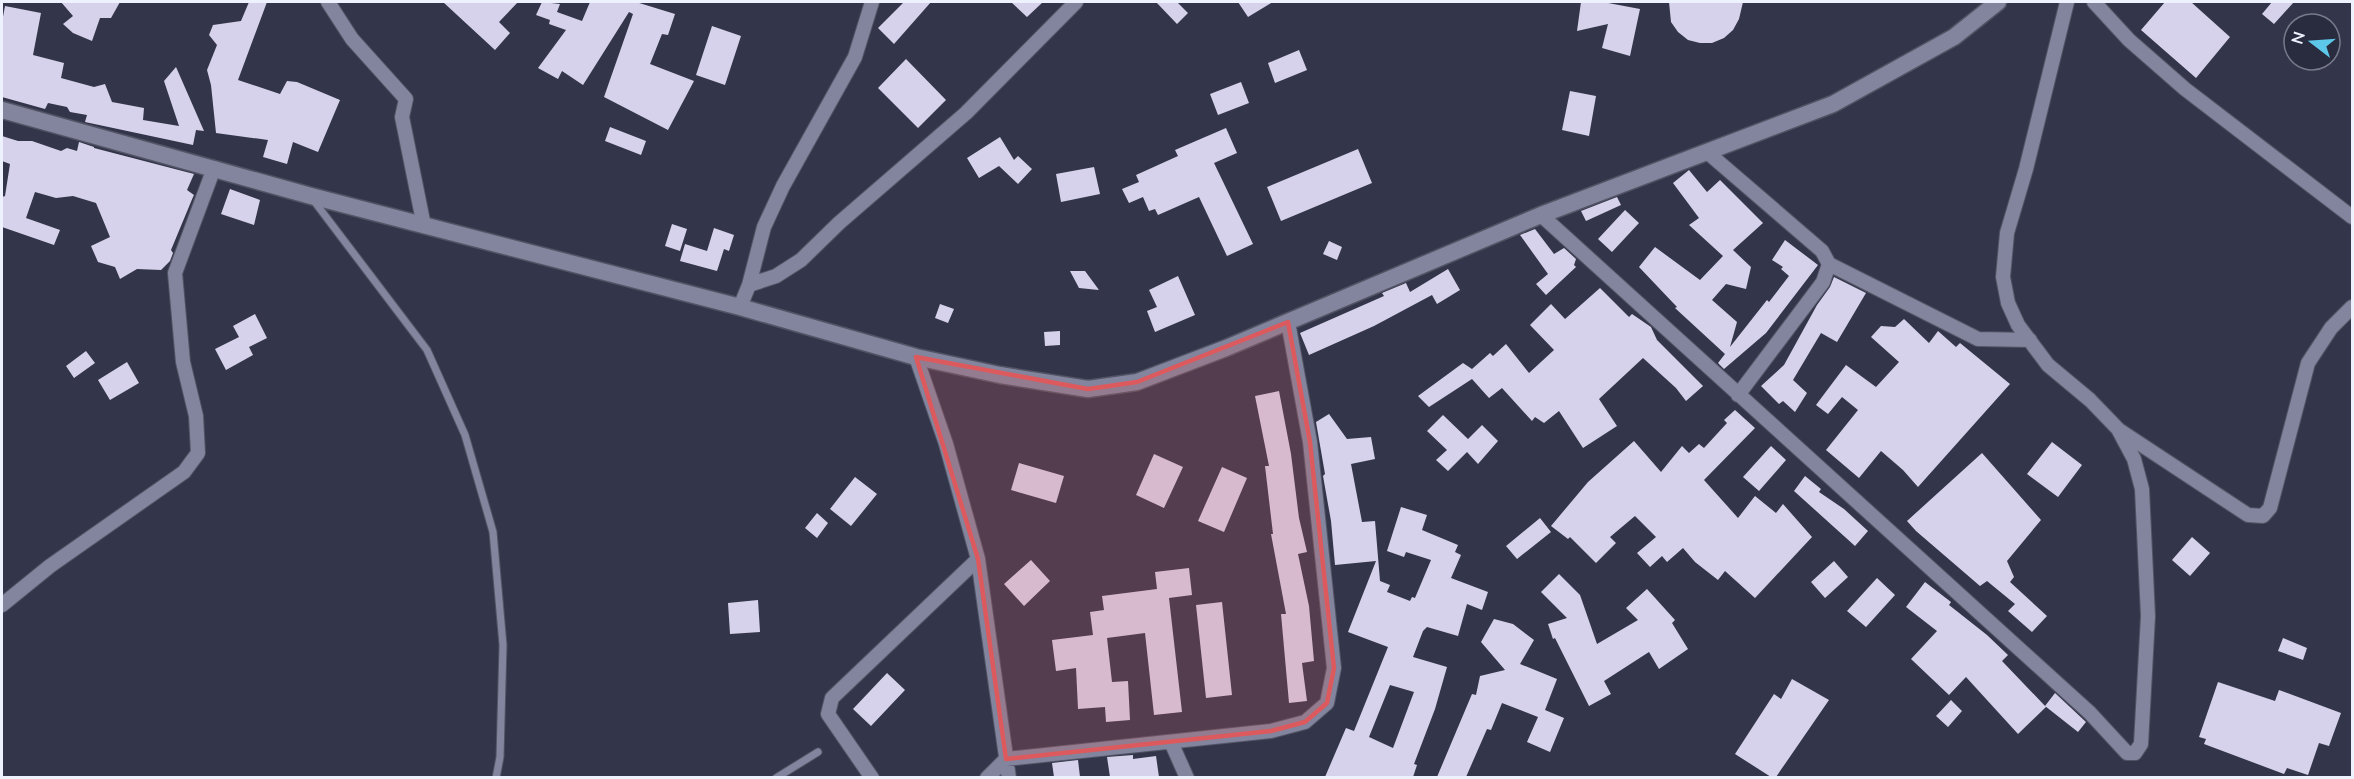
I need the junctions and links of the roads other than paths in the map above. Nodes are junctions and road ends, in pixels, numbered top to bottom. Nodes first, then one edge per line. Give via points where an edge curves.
1 (328, 2) edge
2 (872, 2) edge
3 (1076, 2) edge
4 (1998, 2) edge
5 (2067, 2) edge
6 (2094, 2) edge
7 (2, 110) edge
8 (1707, 152) junction
9 (214, 168) junction
10 (311, 196) junction
11 (1541, 215) junction
12 (2352, 217) edge
13 (424, 226) junction
14 (1829, 264) junction
15 (749, 285) junction
16 (740, 307) junction
17 (2352, 307) edge
18 (1288, 322) junction
19 (2030, 340) junction
20 (916, 357) junction
21 (1738, 394) junction
22 (2118, 429) junction
23 (978, 559) junction
24 (2, 605) edge
25 (1171, 742) junction
26 (818, 752) dead end
27 (1006, 759) junction
28 (496, 777) edge
29 (776, 777) edge
30 (872, 777) edge
31 (987, 777) edge
32 (1009, 777) edge
33 (1187, 777) edge

1 - 13 street via 352,39 406,99 402,117
2 - 15 street via 855,57 764,227
3 - 15 street via 966,113 801,260 776,276
4 - 8 street via 1954,37 1833,104
5 - 19 street via 2007,233 2003,277 2008,303
6 - 12 street via 2129,40 2185,89
7 - 9 street
8 - 11 street
8 - 14 street via 1822,250
9 - 10 street
9 - 24 street via 175,273 183,362 196,416 198,453 184,472 50,566
10 - 13 street
10 - 28 lane via 428,350 465,435 493,532 503,645
11 - 18 street
11 - 21 street
13 - 16 street
14 - 19 street via 1978,339
14 - 21 street via 1822,282
15 - 16 street
16 - 20 street
17 - 22 street via 2331,328 2308,363 2270,508 2263,516 2248,515
18 - 20 street via 1137,382 1088,389
18 - 25 street via 1310,442 1334,669 1327,703 1305,722 1271,731
19 - 22 street via 2048,365
20 - 23 street via 946,444
21 - 22 street via 2090,713 2127,753 2135,753 2141,744 2148,616 2142,489 2134,459
23 - 27 street
23 - 30 street via 832,698 828,714
25 - 27 street
25 - 33 street
26 - 29 lane
27 - 31 street
27 - 32 street

